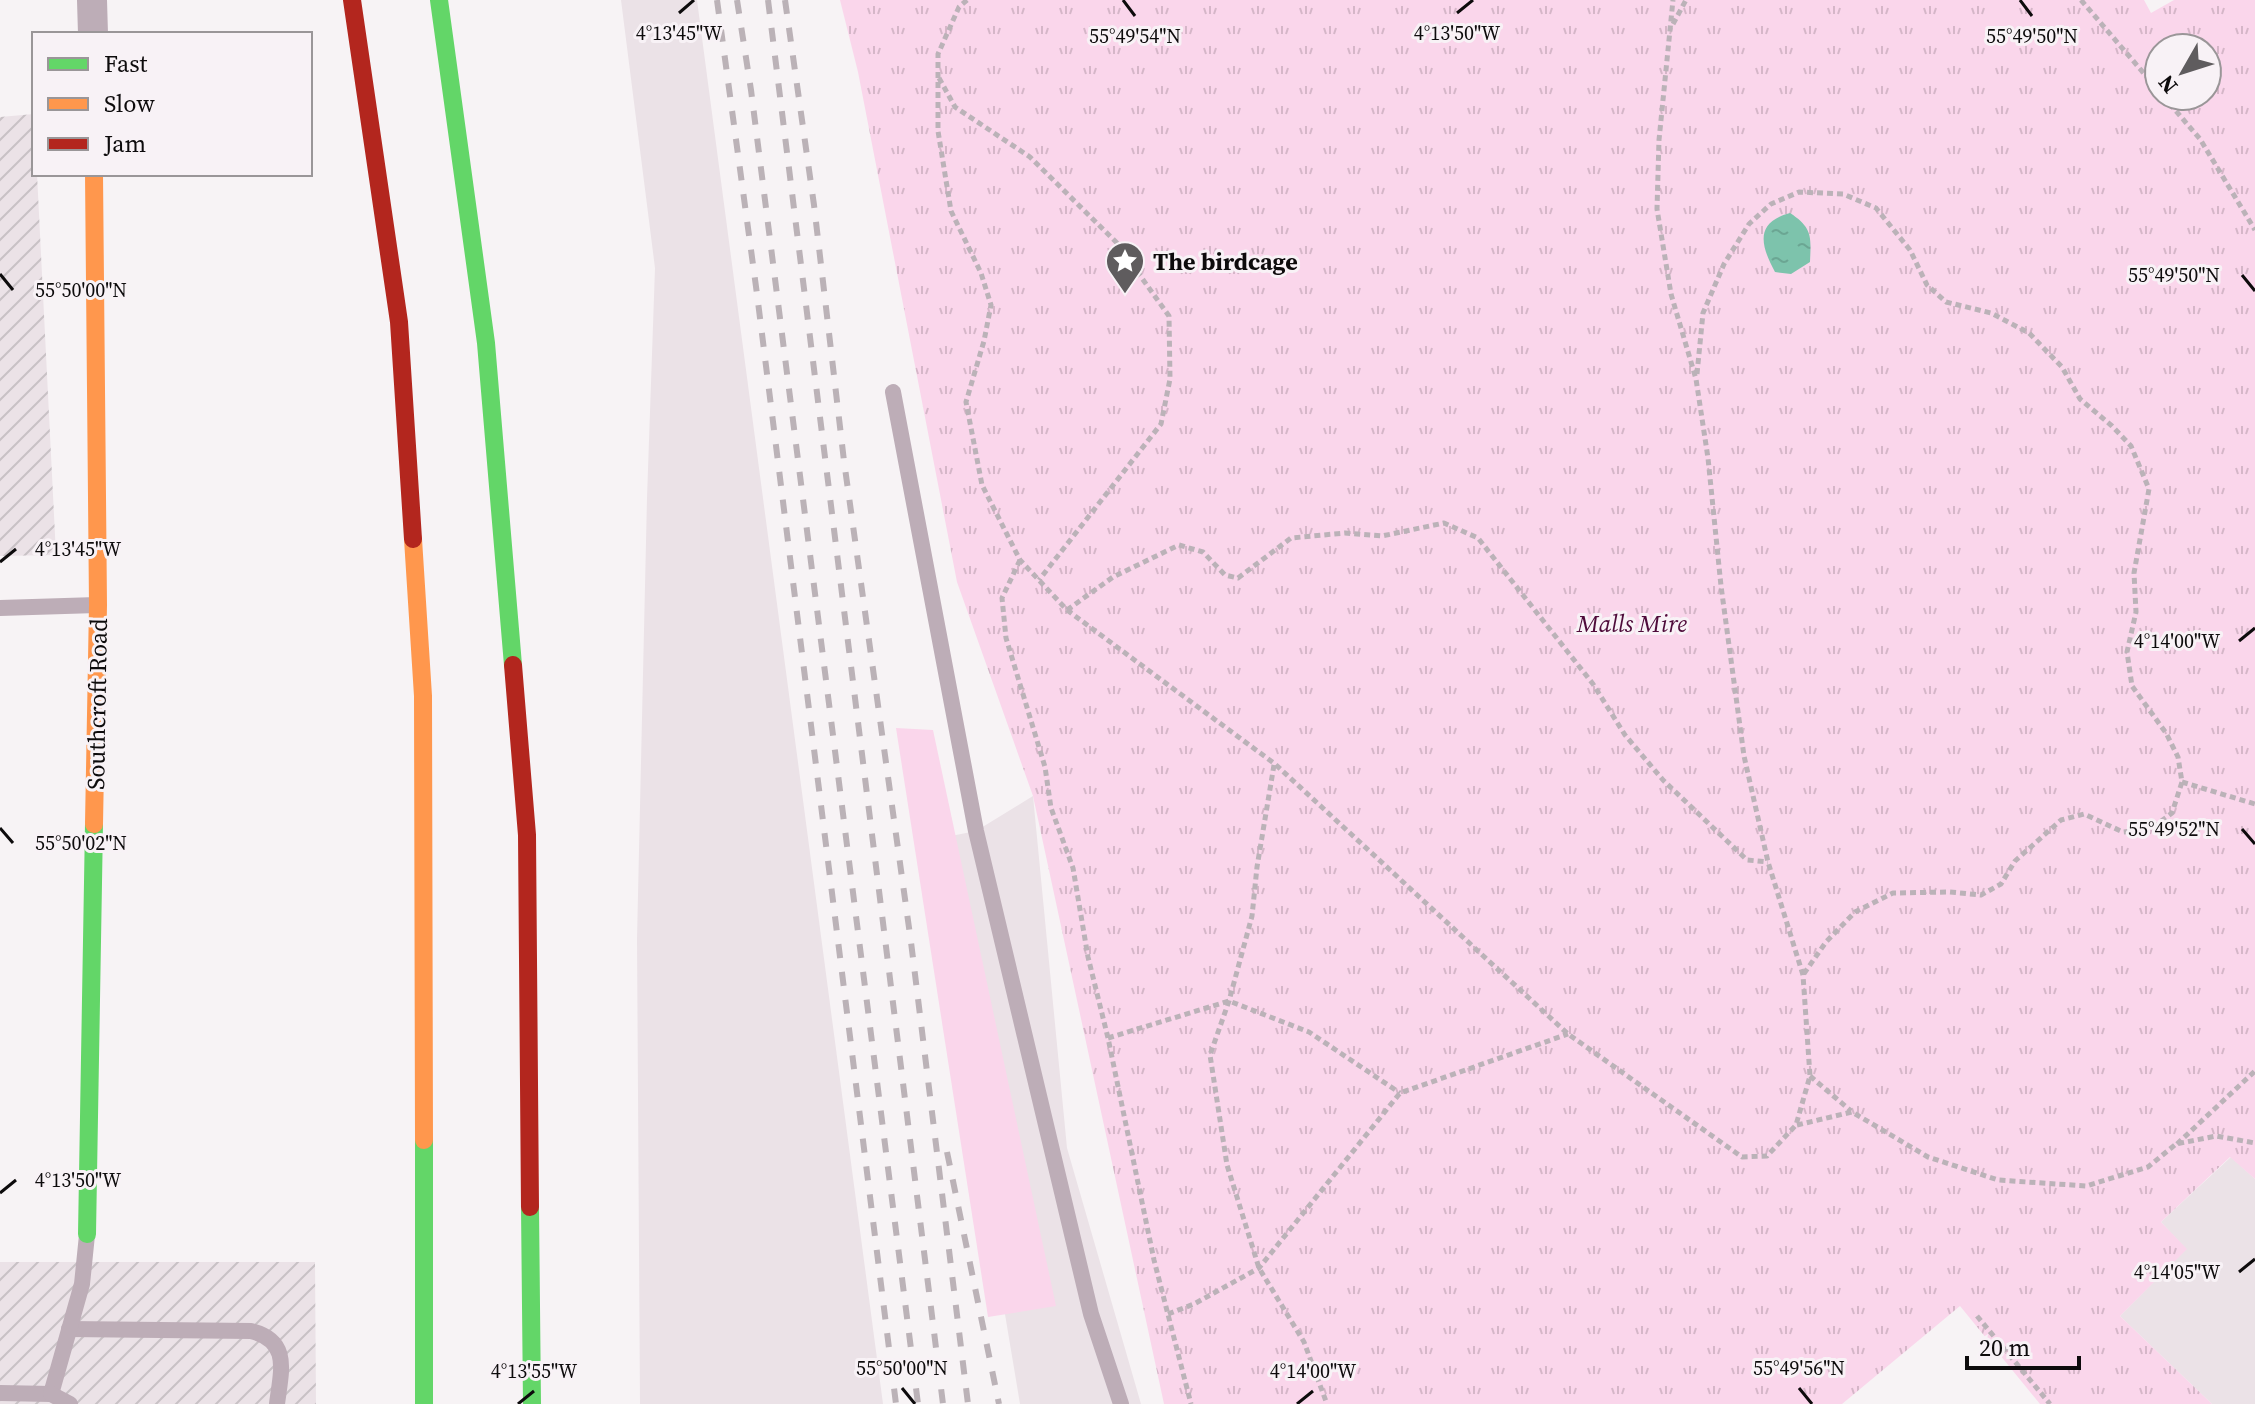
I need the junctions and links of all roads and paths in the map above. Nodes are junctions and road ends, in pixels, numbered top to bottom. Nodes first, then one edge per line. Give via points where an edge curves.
1 (92, 0) edge
2 (352, 0) edge
3 (439, 0) edge
4 (967, 0) edge
5 (1673, 0) edge
6 (1686, 0) edge
7 (2081, 0) edge
8 (1670, 29) junction
9 (93, 32) edge
10 (2143, 72) edge
11 (938, 77) junction
12 (2177, 112) edge
13 (94, 176) edge
14 (2255, 230) edge
15 (1696, 379) junction
16 (893, 392) dead end
17 (1020, 560) junction
18 (1039, 580) junction
19 (98, 605) junction
20 (0, 608) edge
21 (1067, 610) junction
22 (1275, 764) junction
23 (2182, 782) junction
24 (2255, 804) edge
25 (1768, 862) junction
26 (1803, 975) junction
27 (1229, 1001) junction
28 (1568, 1034) junction
29 (1108, 1038) junction
30 (2255, 1071) edge
31 (1810, 1076) junction
32 (1400, 1093) junction
33 (1852, 1112) junction
34 (1796, 1125) junction
35 (2255, 1143) edge
36 (2176, 1144) junction
37 (87, 1234) joint
38 (1259, 1268) junction
39 (1168, 1314) junction
40 (1977, 1316) dead end
41 (69, 1329) junction
42 (0, 1393) edge
43 (51, 1394) junction
44 (70, 1404) edge
45 (277, 1404) edge
46 (424, 1404) edge
47 (532, 1404) edge
48 (1121, 1404) edge
49 (1191, 1404) edge
50 (1327, 1404) edge
51 (2050, 1404) edge

1 - 9 street
2 - 46 main road via 399,322 423,696
3 - 47 main road via 486,343 527,835
4 - 11 path via 938,54
5 - 8 path
6 - 8 path
7 - 10 path
8 - 15 path via 1657,209 1671,294
11 - 17 path via 938,131 951,211 991,305 966,402 982,485
11 - 18 path via 955,107 1030,157 1116,242 1169,316 1170,379 1161,424
12 - 14 path via 2200,139
13 - 19 main road, Southcroft Road
15 - 23 path via 1703,313 1724,264 1749,224 1771,204 1799,192 1843,194 1876,208 1910,250 1927,285 1946,302 1991,313 2029,333 2062,367 2080,399 2131,446 2149,489 2127,652 2132,686 2166,733
15 - 25 path via 1744,756
16 - 48 lane via 976,831 1091,1314
17 - 18 path
17 - 29 path via 1002,598 1006,638 1045,767 1051,808 1073,868
18 - 21 path
19 - 20 lane
19 - 37 main road, Southcroft Road
21 - 22 path
21 - 25 path via 1113,577 1179,545 1203,552 1225,575 1238,578 1291,538 1382,536 1444,523 1478,538 1663,780 1747,860
22 - 27 path via 1252,916
22 - 28 path
23 - 24 path
23 - 26 path via 2172,813 2151,829 2123,832 2084,814 2061,820 2015,861 2001,884 1981,895 1893,893 1855,912
25 - 26 path
26 - 31 path
27 - 29 path
27 - 32 path via 1309,1032
27 - 38 path via 1210,1055 1227,1165
28 - 32 path
28 - 34 path via 1742,1157 1767,1156
29 - 39 path
30 - 36 path
31 - 33 path
31 - 34 path
32 - 38 path
33 - 34 path
33 - 36 path via 1928,1157 1998,1180 2086,1186 2148,1167
35 - 36 path via 2216,1136
37 - 41 lane via 82,1284
38 - 39 path
38 - 50 path via 1304,1342
39 - 49 path
40 - 51 path
41 - 43 lane
41 - 45 lane via 266,1335 279,1347
42 - 43 lane
43 - 44 lane

